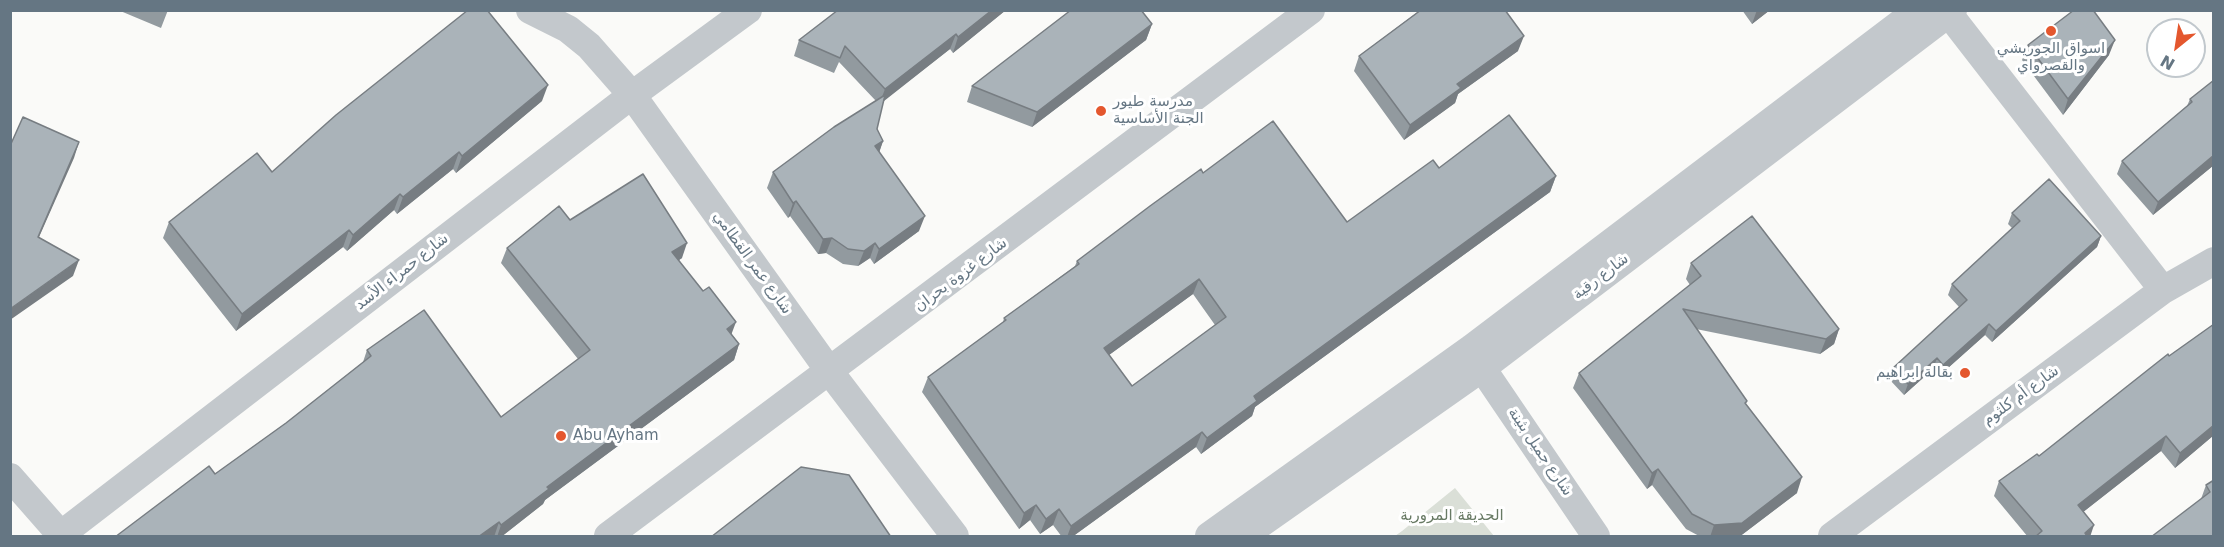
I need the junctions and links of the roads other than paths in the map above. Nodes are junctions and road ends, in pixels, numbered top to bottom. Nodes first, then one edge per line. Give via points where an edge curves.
1 (530, 10) edge
2 (748, 10) edge
3 (1311, 10) edge
4 (1918, 10) edge
5 (1951, 12) edge
6 (632, 95) junction
7 (2214, 261) edge
8 (2163, 290) junction
9 (1482, 368) junction
10 (831, 372) junction
11 (10, 477) edge
12 (60, 536) edge
13 (608, 537) edge
14 (955, 537) edge
15 (1209, 537) edge
16 (1244, 537) edge
17 (1596, 537) edge
18 (1832, 537) edge

1 - 6 street, شارع عمر القطامي via 589,46
2 - 6 street, شارع حمراء الأسد
3 - 10 street, شارع غزوة بحران
4 - 15 street, شارع رقية via 1472,348
5 - 8 street
5 - 9 street, شارع رقية
6 - 10 street, شارع عمر القطامي
6 - 12 street, شارع حمراء الأسد
7 - 8 street, شارع أم كلثوم
8 - 18 street, شارع أم كلثوم
9 - 16 street, شارع رقية
9 - 17 street, شارع جميل بثينة
10 - 13 street, شارع غزوة بحران
10 - 14 street, شارع عمر القطامي
11 - 12 street

